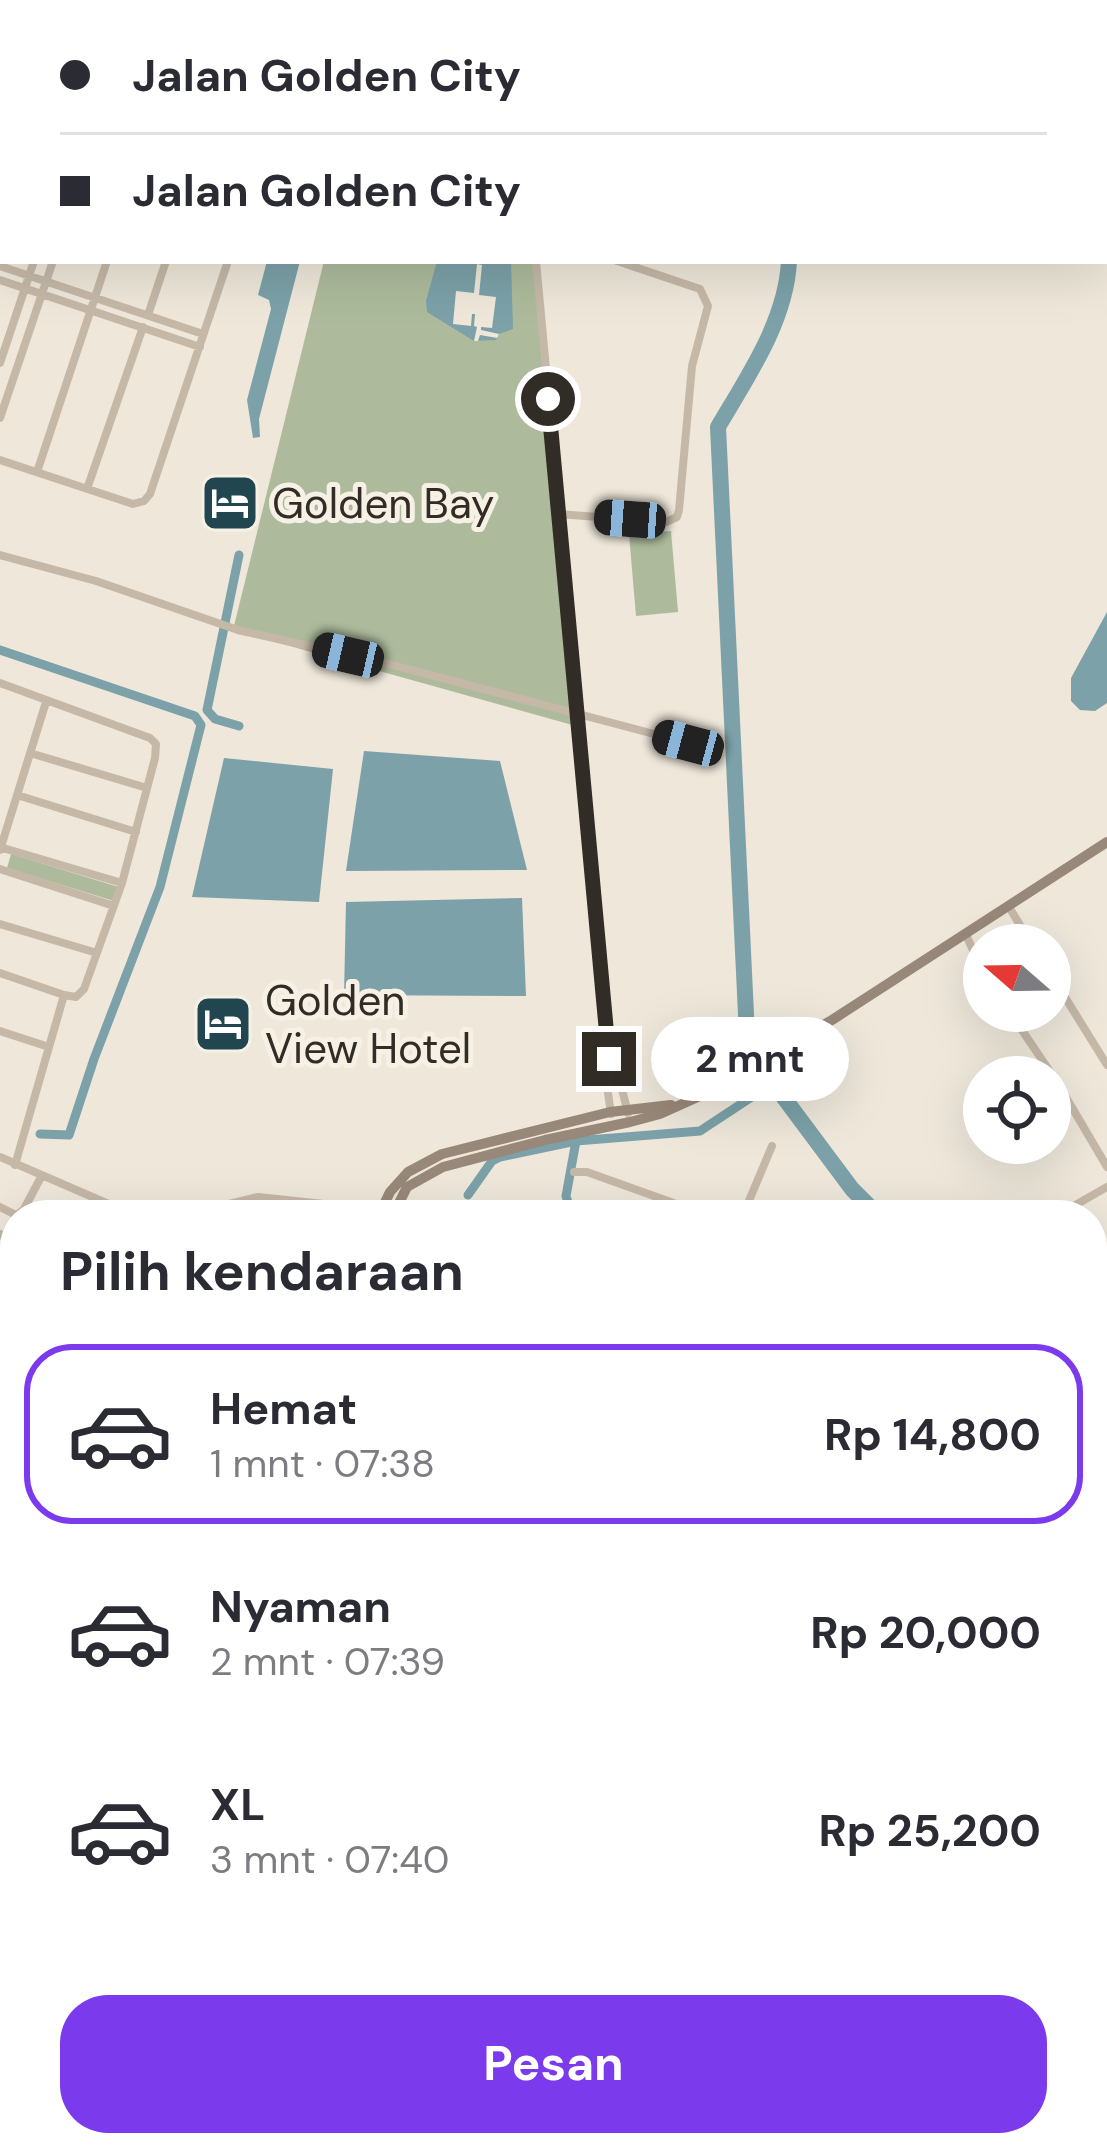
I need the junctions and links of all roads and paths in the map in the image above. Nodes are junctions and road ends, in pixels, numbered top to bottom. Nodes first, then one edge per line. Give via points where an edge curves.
1 (33, 264) edge
2 (51, 264) edge
3 (106, 264) edge
4 (165, 264) edge
5 (227, 264) edge
6 (536, 264) edge
7 (625, 264) edge
8 (0, 266) edge
9 (29, 276) junction
10 (0, 280) edge
11 (46, 281) junction
12 (26, 289) junction
13 (42, 294) junction
14 (95, 298) junction
15 (92, 311) junction
16 (148, 315) junction
17 (143, 327) junction
18 (204, 334) junction
19 (200, 347) junction
20 (0, 366) edge
21 (15, 374) junction
22 (0, 418) edge
23 (0, 460) edge
24 (37, 472) junction
25 (87, 489) junction
26 (558, 514) junction
27 (0, 555) edge
28 (0, 683) edge
29 (46, 702) junction
30 (578, 714) junction
31 (688, 743) dead end
32 (30, 752) junction
33 (147, 788) junction
34 (17, 795) junction
35 (136, 832) junction
36 (1107, 842) edge
37 (0, 848) edge
38 (0, 868) edge
39 (122, 883) junction
40 (113, 906) junction
41 (1009, 908) junction
42 (0, 924) edge
43 (984, 924) edge
44 (1019, 924) edge
45 (963, 937) edge
46 (98, 953) junction
47 (0, 974) edge
48 (64, 994) junction
49 (1071, 1007) edge
50 (0, 1031) edge
51 (1023, 1032) edge
52 (49, 1047) junction
53 (609, 1059) junction
54 (1107, 1064) edge
55 (610, 1112) junction
56 (628, 1116) junction
57 (614, 1126) junction
58 (772, 1146) dead end
59 (0, 1157) edge
60 (15, 1165) junction
61 (1107, 1167) edge
62 (574, 1172) dead end
63 (41, 1177) junction
64 (29, 1200) edge
65 (97, 1200) edge
66 (244, 1200) edge
67 (286, 1200) edge
68 (389, 1200) edge
69 (396, 1200) edge
70 (665, 1200) edge
71 (749, 1200) edge

1 - 9 street
2 - 11 street
3 - 14 street
4 - 16 street
5 - 18 street
6 - 26 street
7 - 26 street via 700,289 708,306 692,366 680,510 666,522
8 - 9 street
9 - 11 street
9 - 12 street
10 - 12 street
11 - 13 street
11 - 14 street
12 - 13 street
12 - 20 street
13 - 15 street
13 - 21 street
14 - 15 street
14 - 16 street
15 - 17 street
15 - 24 street
16 - 18 street
17 - 19 street
17 - 25 street
18 - 19 street
19 - 25 street via 150,494 133,504
20 - 21 street
21 - 22 street
23 - 24 street
24 - 25 street
26 - 30 street
27 - 30 street via 229,627
28 - 29 street
29 - 32 street
29 - 33 street via 150,738 156,744
30 - 31 street
30 - 53 street
32 - 33 street
32 - 34 street
33 - 35 street
34 - 35 street
34 - 37 street
35 - 39 street
36 - 41 main road
37 - 39 street
38 - 40 street
39 - 40 street
40 - 46 street
41 - 43 main road
41 - 44 street
42 - 46 street
45 - 56 main road via 739,1075 686,1103
46 - 48 street via 81,994
47 - 48 street
48 - 52 street
49 - 54 street
50 - 52 street
51 - 61 street
52 - 60 street
53 - 55 street
53 - 56 street
55 - 56 main road
55 - 57 street
55 - 68 main road via 442,1154 408,1172
56 - 57 main road
57 - 69 main road via 443,1167
58 - 71 street
59 - 60 street
60 - 63 street
62 - 70 street
63 - 64 street
63 - 65 street
66 - 67 street

